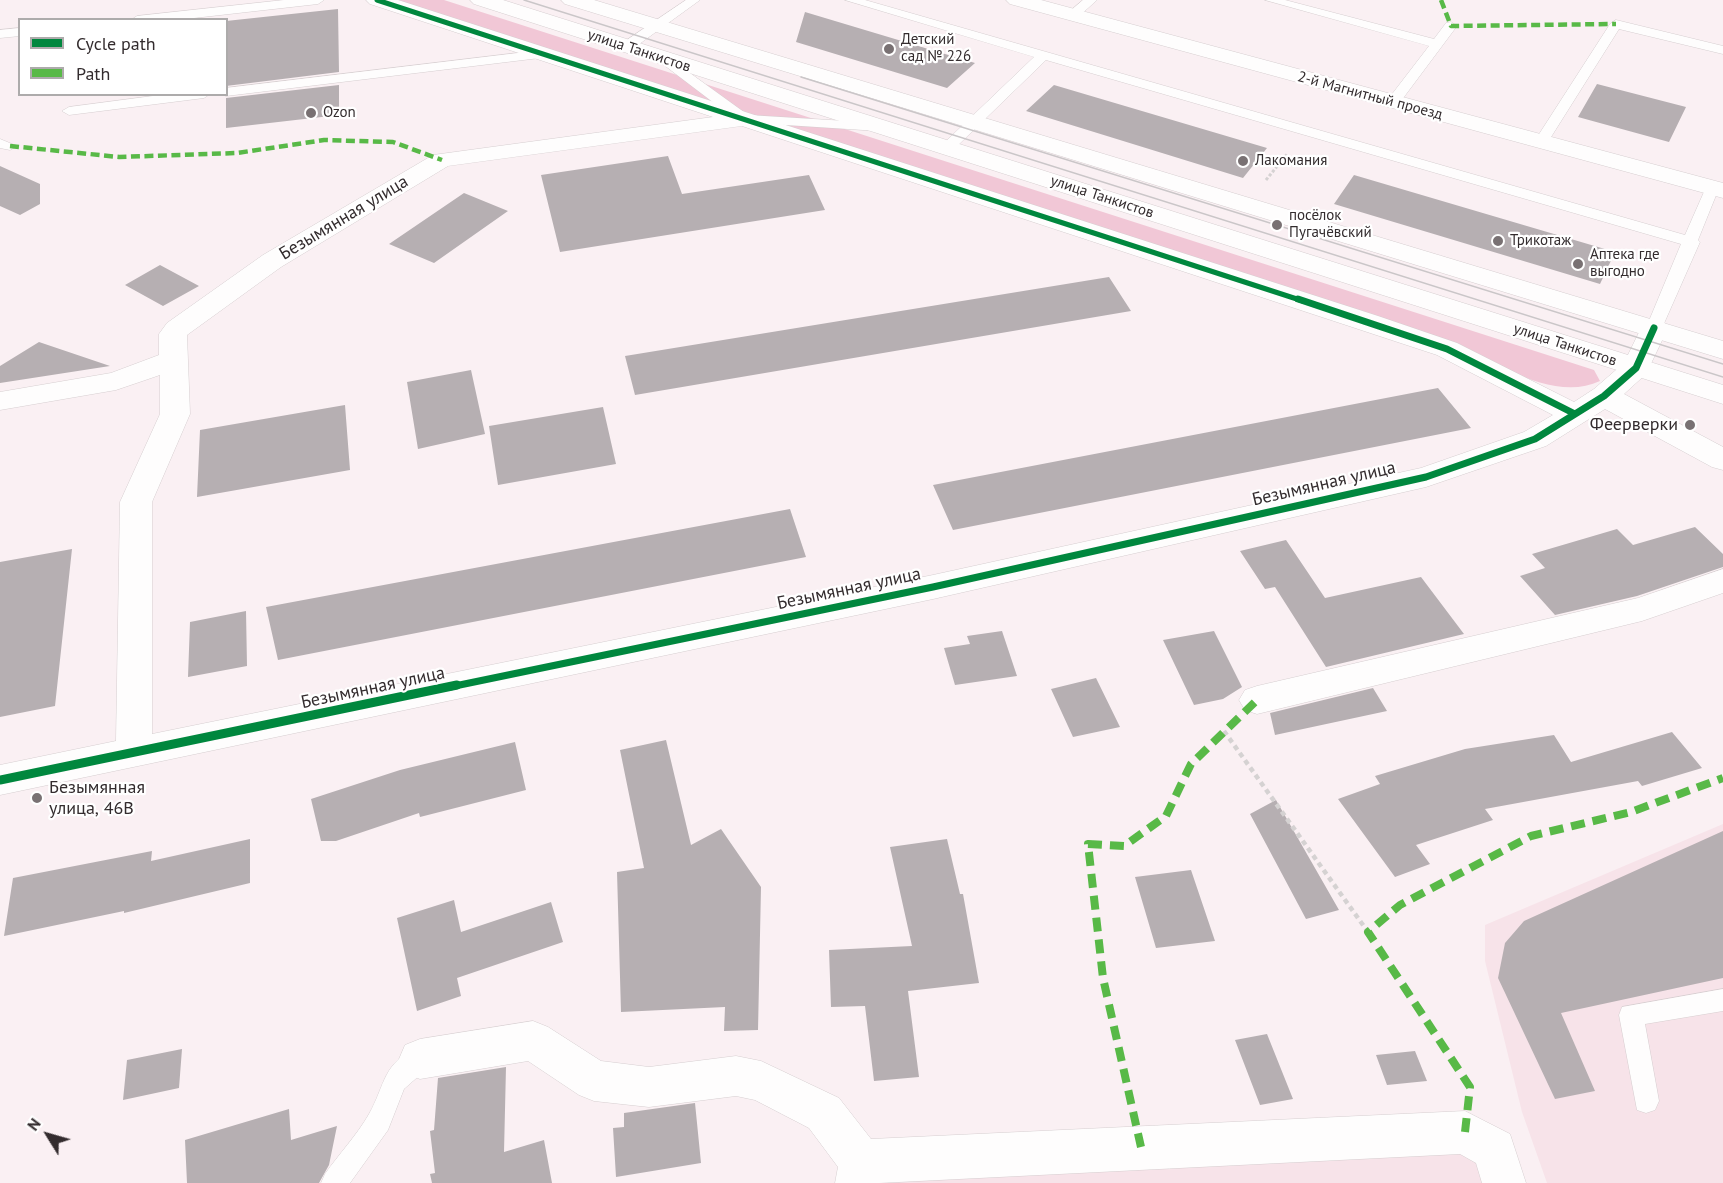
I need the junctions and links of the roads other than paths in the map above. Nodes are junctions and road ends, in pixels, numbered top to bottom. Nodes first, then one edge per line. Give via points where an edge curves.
1 (318, 0) edge
2 (377, 0) edge
3 (481, 0) edge
4 (572, 0) edge
5 (694, 0) edge
6 (851, 0) edge
7 (1017, 0) edge
8 (1091, 0) edge
9 (1270, 0) edge
10 (1073, 15) junction
11 (155, 18) edge
12 (656, 26) junction
13 (1451, 26) dead end
14 (18, 32) edge
15 (0, 34) edge
16 (1437, 44) junction
17 (626, 47) junction
18 (1723, 50) edge
19 (543, 54) junction
20 (1045, 54) junction
21 (665, 59) junction
22 (228, 92) edge
23 (188, 96) edge
24 (1392, 102) junction
25 (69, 111) dead end
26 (744, 119) junction
27 (973, 123) junction
28 (881, 127) junction
29 (1541, 142) junction
30 (947, 148) junction
31 (1718, 190) edge
32 (1692, 242) junction
33 (1654, 328) junction
34 (1723, 350) edge
35 (174, 360) junction
36 (1636, 368) junction
37 (1723, 395) edge
38 (1604, 396) junction
39 (0, 401) edge
40 (1575, 414) junction
41 (1723, 460) edge
42 (1723, 581) edge
43 (1257, 700) dead end
44 (134, 753) junction
45 (0, 780) edge
46 (1723, 1000) edge
47 (420, 1059) joint
48 (1646, 1101) dead end
49 (859, 1173) edge
50 (334, 1183) edge
51 (1504, 1183) edge

1 - 11 lane
2 - 19 street
3 - 17 street, улица Танкистов
4 - 12 street, улица Танкистов
5 - 12 lane
6 - 20 lane
7 - 10 street, 2-й Магнитный проезд
8 - 10 lane
9 - 16 lane
10 - 24 street, 2-й Магнитный проезд
12 - 17 lane
12 - 27 street, улица Танкистов
13 - 16 lane
14 - 15 lane
16 - 24 lane
17 - 21 street, улица Танкистов
18 - 29 lane via 1616,24
19 - 22 lane
19 - 26 street
20 - 27 lane
20 - 32 lane
21 - 26 lane
21 - 28 street, улица Танкистов
23 - 25 lane
24 - 29 street, 2-й Магнитный проезд
26 - 28 lane
26 - 35 street, Безымянная улица via 442,160 272,261 177,329 173,334
26 - 40 street via 1447,349
27 - 30 lane
27 - 33 street, улица Танкистов
28 - 30 street, улица Танкистов
29 - 31 street, 2-й Магнитный проезд
30 - 36 street, улица Танкистов
31 - 32 lane
32 - 33 lane
33 - 34 street, улица Танкистов
33 - 36 street, Безымянная улица
35 - 39 street via 116,381
35 - 44 street, Безымянная улица via 175,414 136,502
36 - 37 street, улица Танкистов
36 - 38 street, Безымянная улица
38 - 40 street, Безымянная улица
38 - 41 street
40 - 44 street, Безымянная улица via 1535,438 1426,477 933,587
42 - 43 street via 1642,609
44 - 45 street, Безымянная улица
46 - 48 lane via 1631,1015
47 - 49 street via 533,1041 594,1081 649,1087 736,1076 761,1081 824,1113
47 - 50 lane via 394,1081 379,1122
49 - 51 street via 1465,1132 1494,1149

